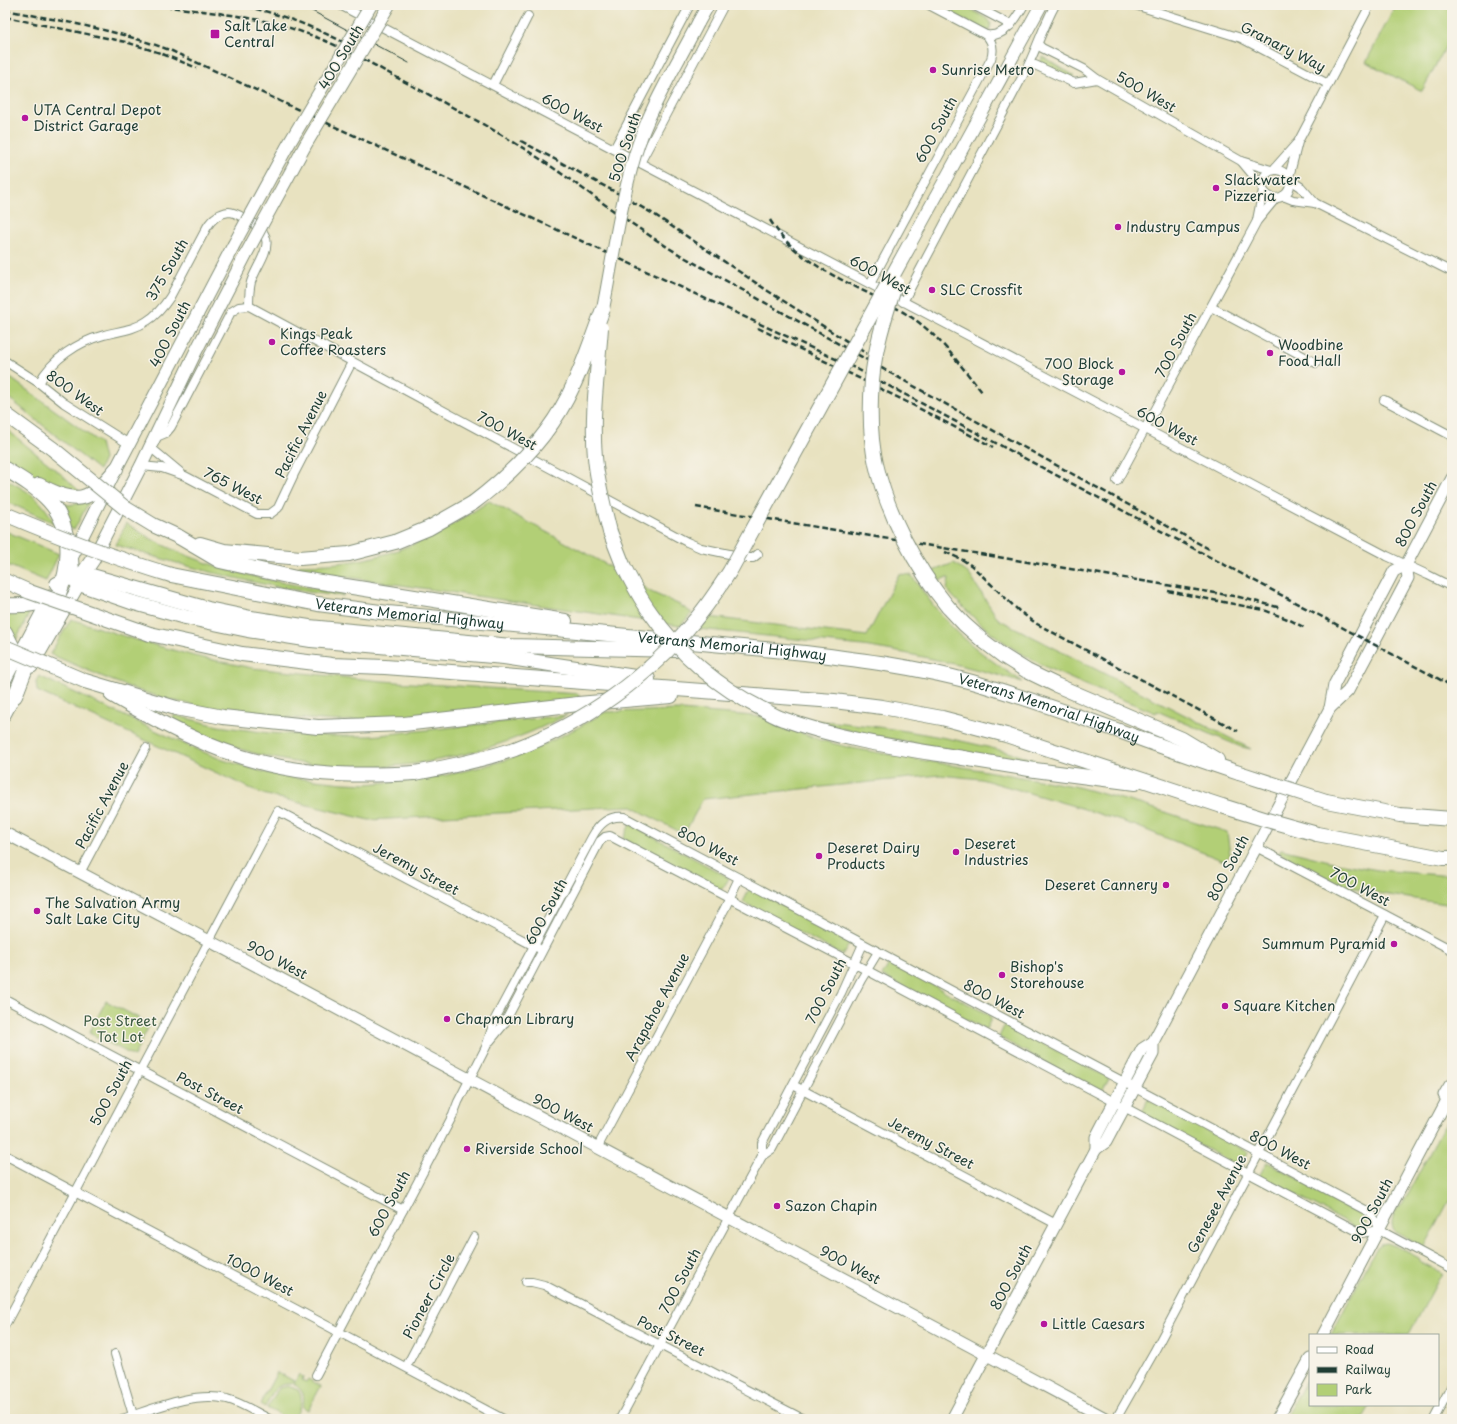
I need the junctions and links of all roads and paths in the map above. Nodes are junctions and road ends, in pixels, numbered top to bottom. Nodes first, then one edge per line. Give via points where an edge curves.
1 (340, 5) edge
2 (371, 5) edge
3 (389, 5) edge
4 (690, 5) edge
5 (708, 5) edge
6 (724, 5) edge
7 (929, 5) edge
8 (973, 5) edge
9 (1024, 5) edge
10 (1040, 5) edge
11 (1055, 5) edge
12 (1135, 5) edge
13 (1370, 5) edge
14 (353, 8) edge
15 (528, 16) dead end
16 (1011, 25) junction
17 (986, 35) junction
18 (1038, 44) junction
19 (1027, 68) junction
20 (1097, 79) junction
21 (1328, 84) junction
22 (493, 85) junction
23 (1298, 142) junction
24 (614, 149) junction
25 (1241, 161) junction
26 (640, 163) junction
27 (1272, 170) junction
28 (1290, 178) junction
29 (1263, 188) junction
30 (1280, 197) junction
31 (1315, 203) junction
32 (1257, 221) junction
33 (910, 244) junction
34 (1452, 272) edge
35 (870, 284) junction
36 (903, 302) junction
37 (249, 306) junction
38 (1211, 307) junction
39 (603, 309) junction
40 (5, 361) edge
41 (352, 362) junction
42 (1316, 363) dead end
43 (39, 383) junction
44 (1384, 400) dead end
45 (5, 414) edge
46 (1146, 429) junction
47 (1452, 436) edge
48 (152, 442) junction
49 (130, 444) junction
50 (141, 466) junction
51 (5, 468) edge
52 (116, 469) junction
53 (185, 476) junction
54 (1452, 478) edge
55 (1117, 481) dead end
56 (5, 514) edge
57 (270, 514) joint
58 (179, 537) junction
59 (758, 554) dead end
60 (93, 559) joint
61 (1406, 565) junction
62 (69, 580) junction
63 (5, 581) edge
64 (1452, 588) edge
65 (5, 605) edge
66 (5, 632) edge
67 (694, 642) junction
68 (5, 647) edge
69 (804, 653) junction
70 (14, 663) junction
71 (5, 681) edge
72 (86, 681) junction
73 (713, 693) junction
74 (15, 696) junction
75 (766, 697) junction
76 (5, 715) edge
77 (146, 748) dead end
78 (1239, 773) junction
79 (1166, 787) junction
80 (278, 811) joint
81 (1452, 819) edge
82 (5, 833) edge
83 (592, 837) joint
84 (1256, 847) junction
85 (1452, 858) edge
86 (80, 873) junction
87 (739, 878) junction
88 (730, 899) junction
89 (1385, 915) junction
90 (209, 942) junction
91 (863, 944) junction
92 (534, 946) junction
93 (542, 950) junction
94 (1452, 950) edge
95 (878, 952) junction
96 (855, 964) junction
97 (867, 970) junction
98 (5, 999) edge
99 (825, 1023) junction
100 (836, 1028) junction
101 (1153, 1042) junction
102 (486, 1047) junction
103 (140, 1071) junction
104 (469, 1080) junction
105 (1124, 1083) junction
106 (1452, 1084) edge
107 (792, 1085) junction
108 (1135, 1088) junction
109 (803, 1090) junction
110 (1450, 1100) edge
111 (1114, 1102) junction
112 (1125, 1108) junction
113 (597, 1148) junction
114 (1096, 1149) junction
115 (1259, 1154) junction
116 (5, 1155) edge
117 (762, 1156) junction
118 (1248, 1174) junction
119 (76, 1192) junction
120 (403, 1210) junction
121 (729, 1218) junction
122 (1056, 1224) junction
123 (1378, 1230) junction
124 (474, 1237) dead end
125 (1452, 1269) edge
126 (526, 1282) dead end
127 (8, 1311) edge
128 (5, 1325) edge
129 (339, 1331) junction
130 (1324, 1334) edge
131 (660, 1345) junction
132 (115, 1354) dead end
133 (987, 1355) junction
134 (1309, 1361) edge
135 (406, 1367) junction
136 (316, 1375) dead end
137 (1452, 1385) edge
138 (134, 1415) junction
139 (122, 1419) edge
140 (269, 1419) edge
141 (503, 1419) edge
142 (620, 1419) edge
143 (803, 1419) edge
144 (952, 1419) edge
145 (1107, 1419) edge
146 (1116, 1419) edge
147 (1277, 1419) edge
148 (1434, 1419) edge

1 - 14 street, 600 West
2 - 49 main road, 400 South, bridge via 287,147
3 - 48 main road, 400 South, bridge via 306,144 246,254
4 - 24 street, 500 South
5 - 39 main road, 500 South, bridge via 651,113 635,154 623,202
6 - 26 street, 500 South
7 - 17 street
8 - 16 street
9 - 16 street
10 - 33 main road
11 - 18 street
12 - 21 street, Granary Way via 1241,38
13 - 21 street
14 - 22 street, 600 West
15 - 22 street
16 - 17 street via 1002,33
17 - 35 street, 600 South via 992,45 991,59
18 - 19 street
18 - 20 street, 500 West
19 - 20 street via 1034,65 1074,83
19 - 36 street
20 - 25 street, 500 West
21 - 23 street
22 - 24 street, 600 West
23 - 27 street
23 - 28 street
24 - 26 street, 600 West
25 - 27 street, 500 West
25 - 29 street, 500 West
26 - 35 street, 600 West
27 - 28 street via 1280,170
27 - 29 street via 1264,177
28 - 30 street via 1289,190
28 - 31 street
29 - 30 street via 1270,196
29 - 32 street, 700 South
30 - 31 street
30 - 32 street, 700 South
31 - 34 street
32 - 38 street, 700 South
33 - 72 highway, bridge via 730,571 695,620 654,664 619,692 564,727 506,751 459,765 415,773 351,775 312,772 252,760 186,735
33 - 78 highway, bridge via 879,338 872,379 872,438 883,490 923,573 964,624 1003,656 1056,685 1182,739
35 - 36 street, 600 West
36 - 46 street, 600 West
37 - 41 street, 700 West
37 - 43 street, 375 South via 251,281 261,262 266,239 263,231 253,223 232,212 221,214 207,227 170,297 157,313 134,328 103,335 79,345 45,372
37 - 48 street via 231,312 171,427
38 - 42 street
38 - 46 street, 700 South
39 - 58 highway, bridge via 573,388 534,448 489,491 429,528 395,542 349,554 300,558 224,551
39 - 79 highway, bridge via 594,414 595,456 597,480 610,532 623,565 650,612 685,654 712,678 747,702 782,719 857,741 1035,770
40 - 43 street, 800 West
41 - 57 street, Pacific Avenue via 284,498 275,512
41 - 59 street, 700 West via 687,542 701,548 748,558 755,558
43 - 49 street, 800 West via 64,403
44 - 47 street
45 - 58 highway, bridge via 53,449 125,508
46 - 55 street, 700 South
46 - 61 street, 600 West
48 - 50 main road, 400 South
48 - 53 street, 765 West
49 - 52 main road, 400 South
50 - 53 street, 765 West via 162,468
50 - 60 main road, 400 South
51 - 52 highway via 56,494 72,498 86,497 97,491
51 - 62 highway via 41,493 60,517 68,549
52 - 62 main road, 400 South
53 - 57 street, 765 West via 257,514
54 - 61 street, 800 South
56 - 67 highway, Veterans Memorial Highway, bridge via 71,542 171,574 326,605
58 - 67 highway via 220,561 296,578
60 - 62 highway
61 - 64 street, 600 West
61 - 84 street, 800 South via 1408,578 1348,691 1330,708
62 - 65 highway via 30,605
62 - 69 highway via 251,618 310,627 511,646
62 - 70 street, 400 South
62 - 74 street, 400 South
62 - 74 highway via 42,629
62 - 75 highway via 131,602 185,617 248,630 311,640 504,656
63 - 73 highway, bridge via 150,634 242,654 332,665
66 - 70 highway via 12,646
67 - 69 highway, Veterans Memorial Highway
68 - 72 highway, bridge
69 - 78 highway, Veterans Memorial Highway via 866,660 970,682 1030,700
70 - 71 street, 400 South
72 - 73 highway via 203,714 318,727 404,724 578,704
73 - 75 highway
74 - 76 street, 400 South
75 - 79 highway via 868,705 942,718 1038,744
77 - 86 street, Pacific Avenue
78 - 81 highway, Veterans Memorial Highway, bridge via 1326,801 1400,815
79 - 85 highway, bridge via 1317,834
80 - 90 street, 500 South
80 - 92 street, Jeremy Street
82 - 86 street, 900 West
83 - 87 street, 800 West via 607,819 624,816
83 - 92 street, 600 South
84 - 89 street, 700 West
84 - 101 street, 800 South
86 - 90 street, 900 West
87 - 88 street, Arapahoe Avenue
87 - 91 street, 800 West
88 - 93 street, 600 South via 610,836 605,837
88 - 96 street
88 - 113 street, Arapahoe Avenue
89 - 94 street, 700 West
89 - 115 street, Genesee Avenue
90 - 103 street, 500 South
90 - 104 street, 900 West
91 - 95 street, 800 West
91 - 96 street, 700 South
92 - 93 street, Jeremy Street
92 - 102 street, 600 South via 495,1019
93 - 102 street, 600 South via 504,1024
95 - 97 street, 700 South
95 - 105 street, 800 West
96 - 97 street
96 - 99 street, 700 South
97 - 100 street, 700 South
97 - 111 street
98 - 103 street, Post Street
99 - 100 street
99 - 107 street, 700 South
100 - 109 street, 700 South
101 - 105 street, 800 South via 1142,1049
101 - 108 street, 800 South via 1153,1054
102 - 104 street, 600 South
103 - 119 street, 500 South
103 - 120 street, Post Street
104 - 113 street, 900 West
104 - 120 street, 600 South
105 - 108 street, 800 West
105 - 111 street, 800 South
106 - 110 street, 900 South via 1444,1095
107 - 109 street, Jeremy Street
107 - 117 street, 700 South via 762,1143
108 - 112 street, 800 South
108 - 115 street, 800 West
109 - 117 street, 700 South via 772,1149
109 - 122 street, Jeremy Street
110 - 123 street, 900 South
111 - 112 street
111 - 114 street, 800 South via 1096,1137
112 - 114 street, 800 South via 1106,1142
112 - 118 street
113 - 121 street, 900 West
114 - 122 street, 800 South
115 - 118 street, Genesee Avenue
115 - 123 street, 800 West via 1372,1213
116 - 119 street, 1000 West
117 - 121 street, 700 South
118 - 123 street via 1361,1233
118 - 146 street, Genesee Avenue
119 - 127 street, 500 South
119 - 129 street, 1000 West
120 - 129 street, 600 South
121 - 131 street, 700 South
121 - 133 street, 900 West
122 - 133 street, 800 South
123 - 125 street
123 - 130 street, 900 South
124 - 135 street, Pioneer Circle
126 - 131 street, Post Street via 544,1285
127 - 128 street, 500 South
129 - 135 street, 1000 West
129 - 136 street, 600 South
131 - 142 street, 700 South
131 - 143 street, Post Street
132 - 138 street
133 - 144 street, 800 South
133 - 145 street, 900 West
134 - 147 street
135 - 141 street, 1000 West
137 - 148 street
138 - 139 street
138 - 140 street via 186,1400 217,1397 237,1402

